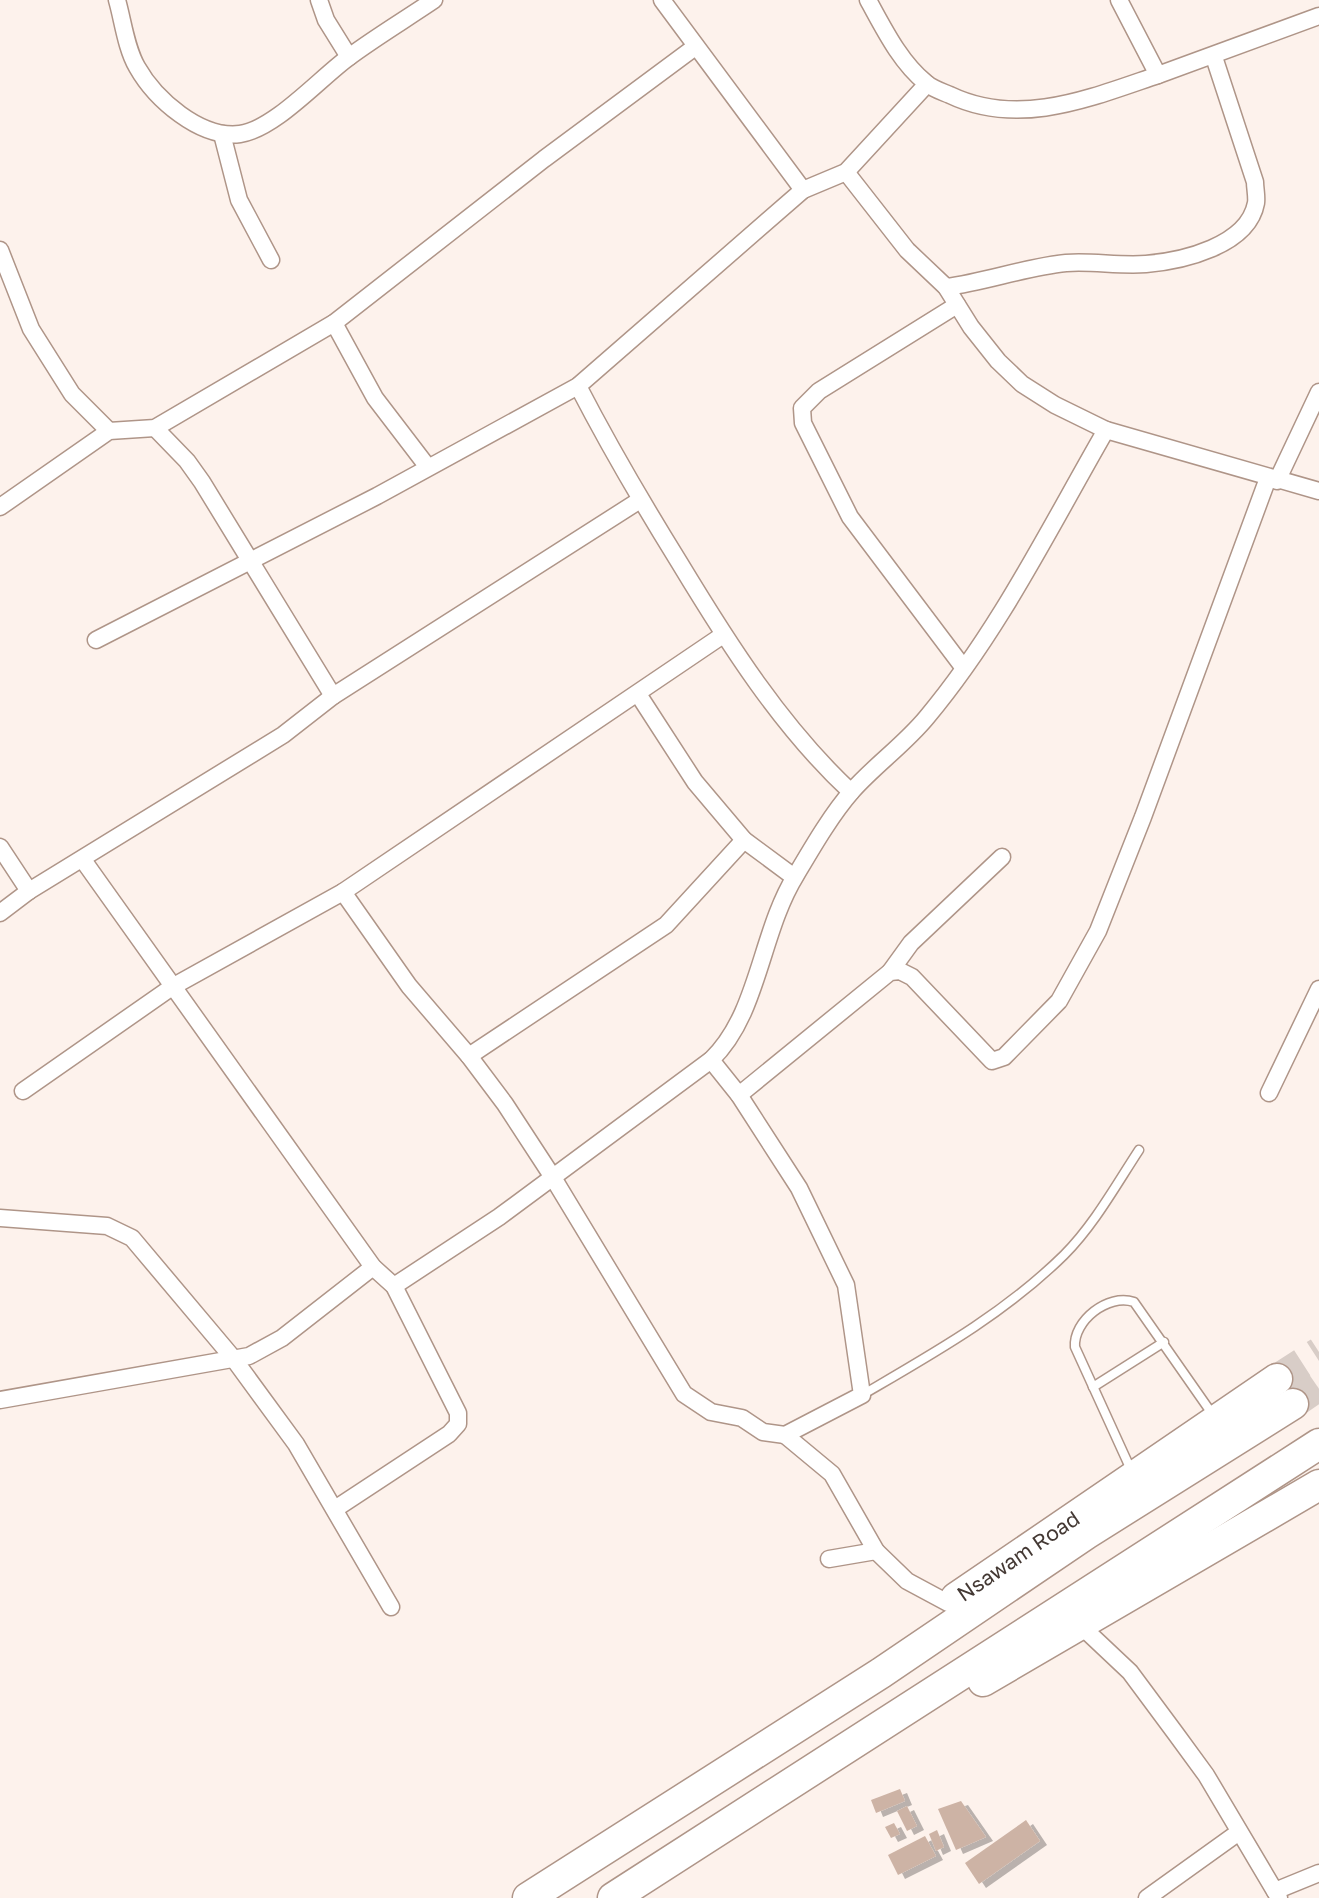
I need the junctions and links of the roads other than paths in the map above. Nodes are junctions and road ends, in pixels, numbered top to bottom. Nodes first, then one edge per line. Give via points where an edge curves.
1 (117, 0) edge
2 (319, 0) edge
3 (434, 0) edge
4 (662, 0) edge
5 (868, 0) edge
6 (1119, 0) edge
7 (1319, 16) edge
8 (695, 47) junction
9 (349, 57) junction
10 (1214, 57) junction
11 (1158, 75) junction
12 (927, 84) junction
13 (222, 134) junction
14 (846, 172) junction
15 (803, 190) junction
16 (0, 250) edge
17 (271, 260) dead end
18 (946, 287) junction
19 (957, 305) junction
20 (334, 323) junction
21 (578, 386) junction
22 (1319, 392) edge
23 (155, 428) junction
24 (1106, 430) junction
25 (109, 431) junction
26 (427, 466) junction
27 (1272, 479) junction
28 (1319, 491) edge
29 (640, 500) junction
30 (0, 507) edge
31 (250, 561) junction
32 (723, 635) junction
33 (96, 640) dead end
34 (963, 667) junction
35 (638, 694) junction
36 (333, 696) junction
37 (851, 792) junction
38 (744, 840) junction
39 (0, 847) edge
40 (1002, 857) dead end
41 (83, 860) junction
42 (794, 877) junction
43 (29, 891) junction
44 (343, 892) junction
45 (0, 912) edge
46 (890, 972) junction
47 (172, 987) junction
48 (1319, 989) edge
49 (469, 1056) junction
50 (711, 1060) junction
51 (23, 1091) dead end
52 (1269, 1093) dead end
53 (739, 1095) junction
54 (1139, 1150) dead end
55 (552, 1176) junction
56 (0, 1218) edge
57 (373, 1267) junction
58 (394, 1286) junction
59 (1164, 1342) junction
60 (233, 1358) junction
61 (1093, 1387) junction
62 (862, 1395) junction
63 (0, 1400) edge
64 (1216, 1419) junction
65 (785, 1434) junction
66 (1319, 1444) edge
67 (1134, 1475) junction
68 (1319, 1485) edge
69 (335, 1509) junction
70 (876, 1551) junction
71 (829, 1559) dead end
72 (948, 1603) junction
73 (391, 1607) dead end
74 (1078, 1623) junction
75 (769, 1744) junction
76 (835, 1753) junction
77 (1239, 1832) junction
78 (1319, 1872) edge
79 (1277, 1894) edge
80 (528, 1898) edge
81 (613, 1898) edge
82 (1147, 1898) edge

1 - 13 street via 136,66 170,107
2 - 9 street
3 - 9 street
4 - 8 street
5 - 12 street via 894,46
6 - 11 street
7 - 10 street
8 - 15 street
8 - 20 street
9 - 13 street via 263,126 241,134
10 - 11 street
10 - 18 street via 1243,141 1256,203 1247,223 1226,242 1148,264 1070,263
11 - 12 street via 1081,101 1016,111 962,101
12 - 14 street
13 - 17 street via 239,200
14 - 15 street
14 - 18 street via 907,250
15 - 21 street
16 - 25 street via 30,329 72,394
18 - 19 street
19 - 24 street via 998,361 1022,383
19 - 34 street via 819,391 802,408 803,423 850,517
20 - 23 street
20 - 26 street via 375,398
21 - 26 street
21 - 29 street
22 - 27 street
23 - 25 street
23 - 31 street via 187,461
24 - 27 street
24 - 34 street via 1004,608
25 - 30 street
26 - 31 street
27 - 28 street
27 - 46 street via 1098,931 1059,1001 1004,1057 992,1061 912,977
29 - 32 street
29 - 36 street
31 - 33 street
31 - 36 street
32 - 35 street
32 - 37 street via 816,760
34 - 37 street via 927,717
35 - 38 street via 695,782
35 - 44 street
36 - 41 street via 283,735
37 - 42 street
38 - 42 street
38 - 49 street via 666,925
39 - 43 street
40 - 46 street via 911,943
41 - 43 street
41 - 47 street
42 - 50 street via 765,943 741,1021 727,1045
43 - 45 street
44 - 47 street
44 - 49 street via 409,986
46 - 53 street
47 - 51 street
47 - 57 street
48 - 52 street
49 - 55 street
50 - 53 street
50 - 55 street
53 - 62 street via 799,1188 846,1285
54 - 62 lane via 1080,1237 1027,1287 970,1332
55 - 58 street
55 - 65 street via 684,1394 710,1412 742,1418 763,1432
56 - 60 street via 107,1226 132,1238
57 - 58 street
57 - 60 street via 267,1349
58 - 69 street via 458,1413 458,1424
59 - 61 lane
59 - 61 lane via 1143,1312 1124,1299 1083,1320 1075,1347
59 - 64 lane
60 - 63 street
60 - 69 street via 296,1444
61 - 67 lane
62 - 65 street
64 - 67 highway, Nsawam Road
64 - 75 highway, Nsawam Road via 1285,1392 1086,1534
65 - 70 street via 832,1474
66 - 76 highway
67 - 72 highway, Nsawam Road
68 - 74 highway
69 - 73 street
70 - 71 street
70 - 72 street via 907,1581
72 - 75 highway, Nsawam Road
74 - 76 highway via 922,1717
74 - 77 street via 1130,1672 1206,1775
75 - 80 highway, Nsawam Road
76 - 81 highway
77 - 79 street
77 - 82 street
78 - 79 street

